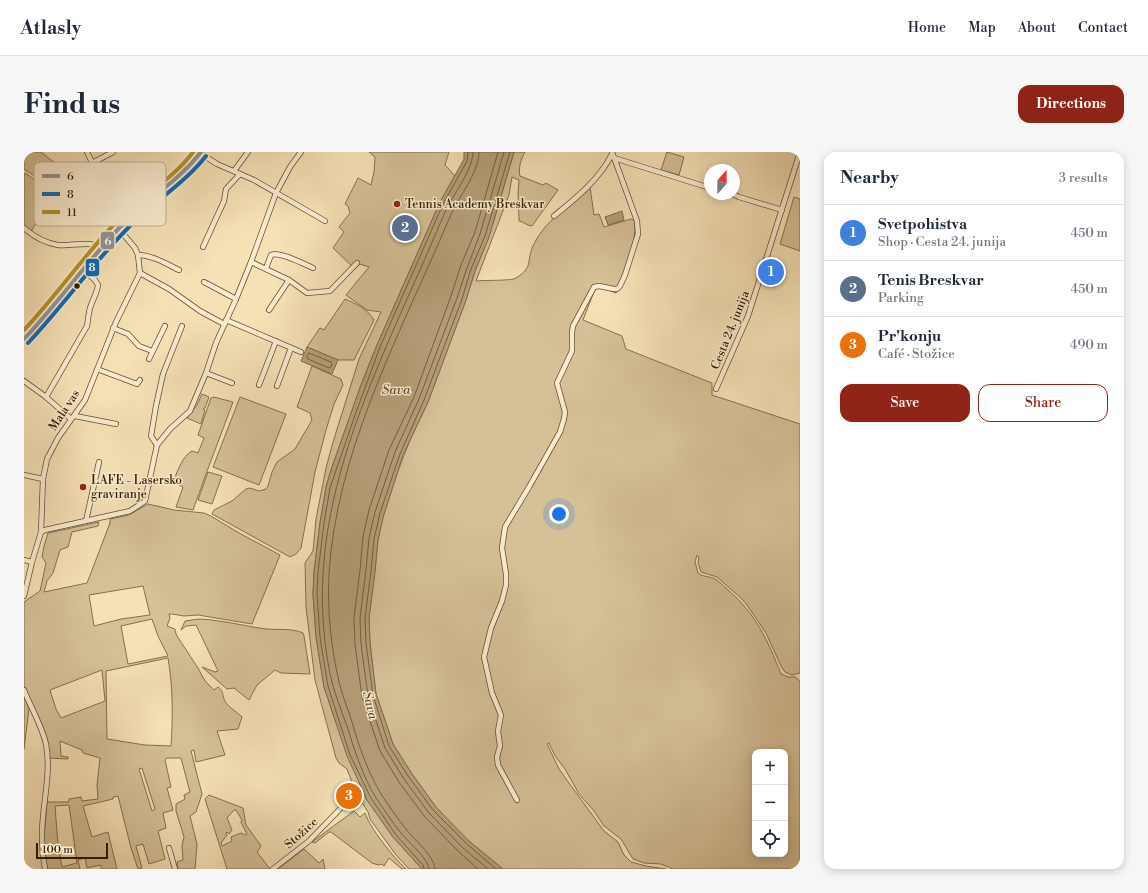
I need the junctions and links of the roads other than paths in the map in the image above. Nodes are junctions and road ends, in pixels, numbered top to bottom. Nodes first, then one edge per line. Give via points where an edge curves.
1 (87, 152) edge
2 (112, 152) edge
3 (248, 152) edge
4 (301, 152) edge
5 (800, 152) edge
6 (200, 153) edge
7 (613, 155) edge
8 (92, 162) edge
9 (94, 162) edge
10 (234, 171) junction
11 (240, 174) junction
12 (704, 186) edge
13 (166, 187) edge
14 (276, 193) junction
15 (740, 197) edge
16 (782, 210) junction
17 (554, 216) dead end
18 (324, 221) dead end
19 (120, 226) edge
20 (24, 228) edge
21 (119, 229) junction
22 (203, 247) dead end
23 (101, 249) junction
24 (138, 255) junction
25 (251, 262) junction
26 (357, 263) dead end
27 (266, 268) junction
28 (313, 268) dead end
29 (83, 270) junction
30 (179, 270) dead end
31 (140, 273) junction
32 (289, 280) junction
33 (204, 282) dead end
34 (236, 299) junction
35 (269, 310) dead end
36 (225, 322) junction
37 (165, 326) dead end
38 (182, 326) dead end
39 (113, 328) junction
40 (24, 339) edge
41 (276, 341) junction
42 (291, 348) junction
43 (152, 351) junction
44 (301, 352) dead end
45 (148, 359) dead end
46 (97, 369) junction
47 (206, 373) junction
48 (140, 380) dead end
49 (24, 381) edge
50 (232, 383) dead end
51 (259, 385) dead end
52 (277, 386) dead end
53 (716, 389) dead end
54 (46, 397) junction
55 (73, 418) junction
56 (116, 424) dead end
57 (157, 445) junction
58 (100, 462) dead end
59 (24, 475) edge
60 (43, 480) junction
61 (86, 521) junction
62 (41, 532) junction
63 (24, 560) edge
64 (32, 562) junction
65 (24, 596) edge
66 (24, 690) edge
67 (517, 800) dead end
68 (340, 810) dead end
69 (169, 848) dead end
70 (45, 869) edge
71 (175, 869) edge
72 (274, 869) edge

1 - 8 street
2 - 9 street
3 - 10 street
4 - 14 street
5 - 16 street, Cesta 24. junija
6 - 10 street
6 - 13 main road
7 - 12 street
7 - 17 street via 597,178
7 - 67 street via 637,221 638,234 620,286 617,289 594,287 573,326 572,351 557,383 564,412 560,432 503,533 506,586 485,650 484,663 501,715 498,731 498,765
10 - 11 street
11 - 14 street
11 - 22 street via 226,189 224,201
14 - 18 street
14 - 25 street
15 - 16 street
16 - 53 street, Cesta 24. junija via 748,316
19 - 21 main road
20 - 23 street via 34,236 55,244 89,244
21 - 23 main road
21 - 24 street
23 - 29 main road
24 - 30 street via 154,258
24 - 31 street
25 - 27 street
25 - 34 street
26 - 32 street via 330,291 307,292
27 - 28 street via 271,255 276,253
27 - 32 street
29 - 40 main road
29 - 54 street via 98,285 89,320
31 - 36 street via 200,311
31 - 39 street, Mala vas
32 - 35 street
33 - 34 street
34 - 36 street
36 - 41 street
36 - 47 street
37 - 43 street
38 - 57 street via 164,374 156,406 152,436
39 - 43 street via 128,334 139,346
39 - 46 street, Mala vas
41 - 42 street
41 - 51 street
42 - 44 street
42 - 52 street
43 - 45 street
46 - 48 street via 137,384
46 - 55 street, Mala vas via 85,400
47 - 50 street
47 - 57 street via 190,411
49 - 54 street
54 - 55 street
55 - 56 street
55 - 60 street, Mala vas via 51,450
57 - 61 street via 145,501 130,511
58 - 61 street
59 - 60 street
60 - 62 street, Mala vas
61 - 62 street
62 - 64 street, Mala vas
63 - 64 street
64 - 65 street, Mala vas
66 - 70 street via 46,744 47,788 42,838
68 - 72 street, Stožice via 309,841
69 - 71 street

